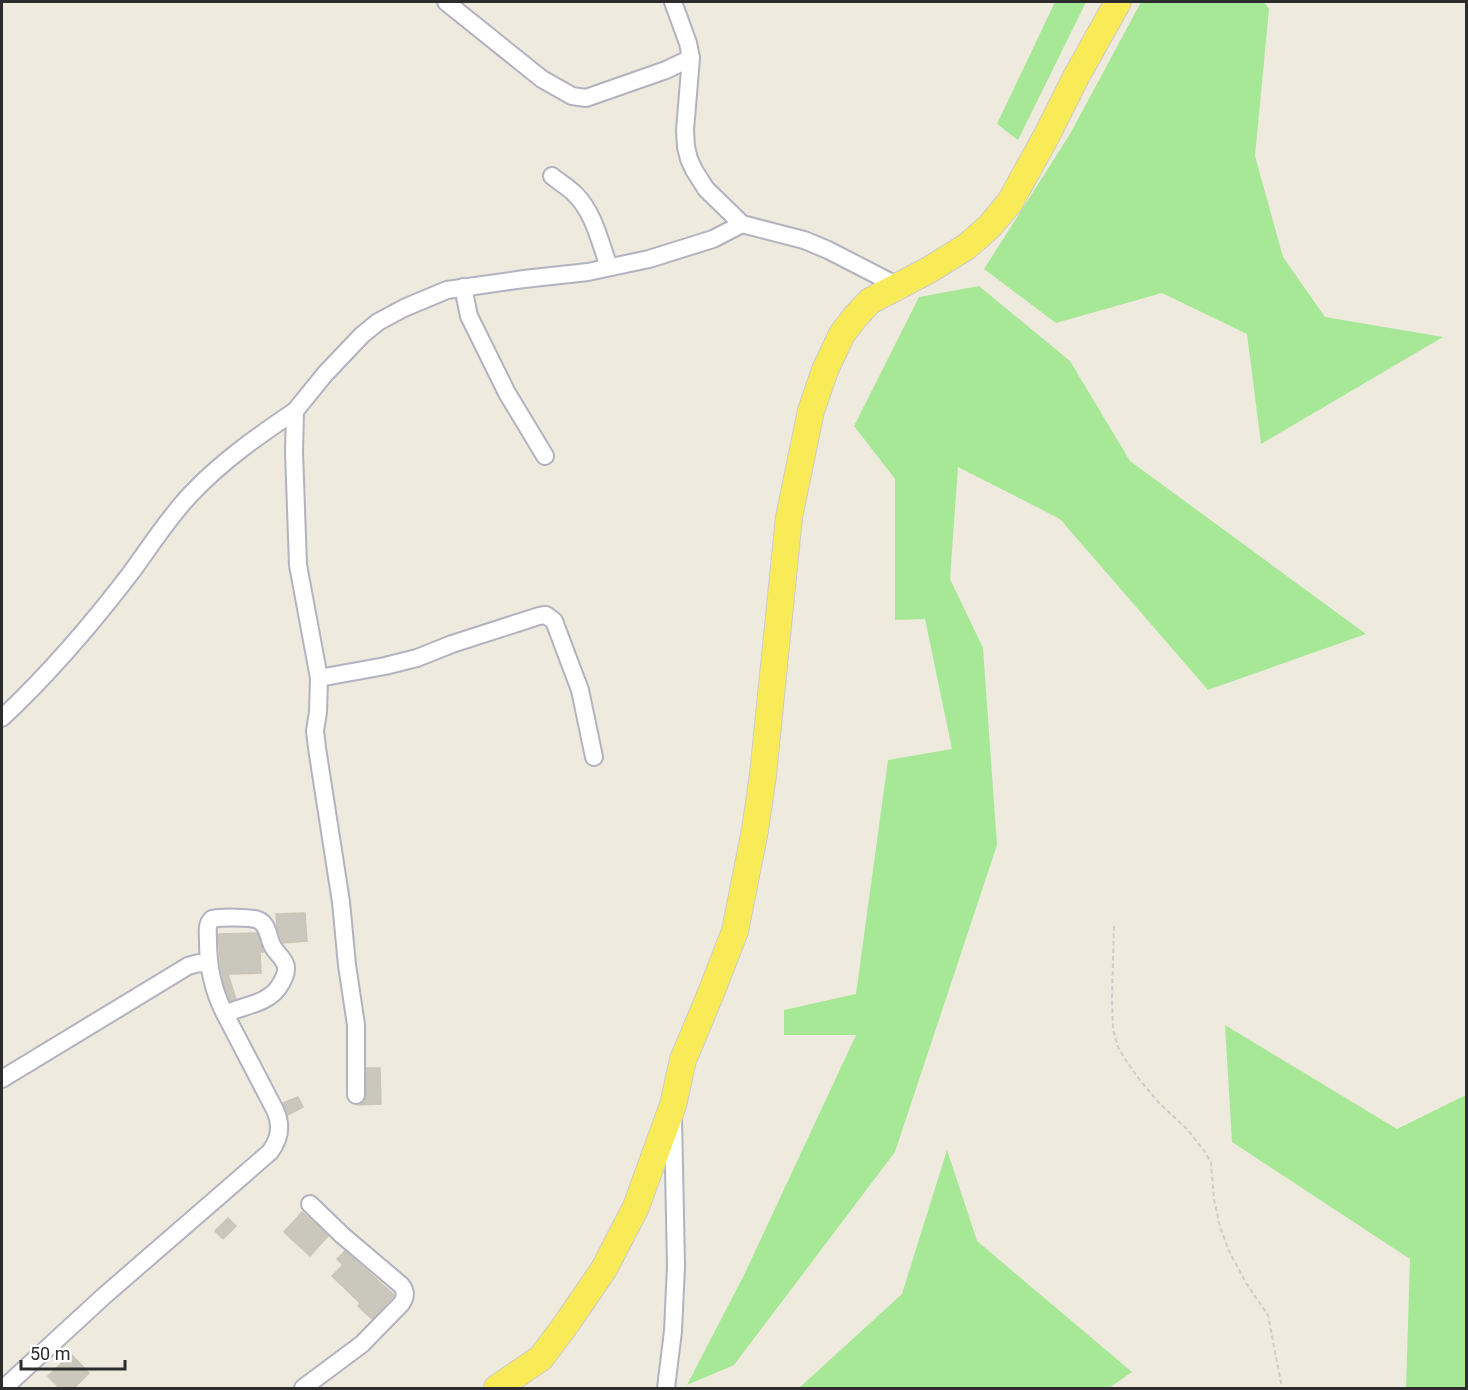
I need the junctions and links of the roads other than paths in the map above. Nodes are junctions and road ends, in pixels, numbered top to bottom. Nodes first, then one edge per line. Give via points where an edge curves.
1 (446, 2) edge
2 (673, 2) edge
3 (1118, 2) edge
4 (691, 58) junction
5 (552, 176) dead end
6 (742, 224) junction
7 (609, 267) junction
8 (898, 286) junction
9 (464, 287) junction
10 (295, 411) junction
11 (545, 456) dead end
12 (319, 678) junction
13 (2, 718) edge
14 (594, 757) dead end
15 (209, 964) junction
16 (225, 1014) junction
17 (2, 1079) edge
18 (356, 1095) dead end
19 (673, 1105) junction
20 (310, 1204) dead end
21 (5, 1382) edge
22 (303, 1389) edge
23 (497, 1389) edge
24 (666, 1389) edge

1 - 4 street via 542,79 572,96 586,98
2 - 4 street
3 - 8 main road via 1010,202 966,247
4 - 6 street via 686,130 689,159 706,189
5 - 7 street via 586,208
6 - 7 street via 713,239
6 - 8 street via 804,240
7 - 9 street
8 - 19 main road via 870,301 842,334 811,411 789,517 763,775 735,931 683,1060
9 - 10 street via 447,290 378,322 325,374
9 - 11 street via 469,316 507,393
10 - 12 street via 298,566
10 - 13 street via 229,457 191,494 79,638
12 - 14 street via 417,658 546,615 554,621 580,690
12 - 18 street via 316,748 356,1025
15 - 16 street
15 - 16 street via 207,926 216,918 260,921 285,963 285,974 273,993
15 - 17 street via 188,966
16 - 21 street via 278,1118 279,1133 274,1146
19 - 23 main road via 636,1207 604,1269 541,1358
19 - 24 street via 676,1266
20 - 22 street via 401,1285 405,1296 362,1344

